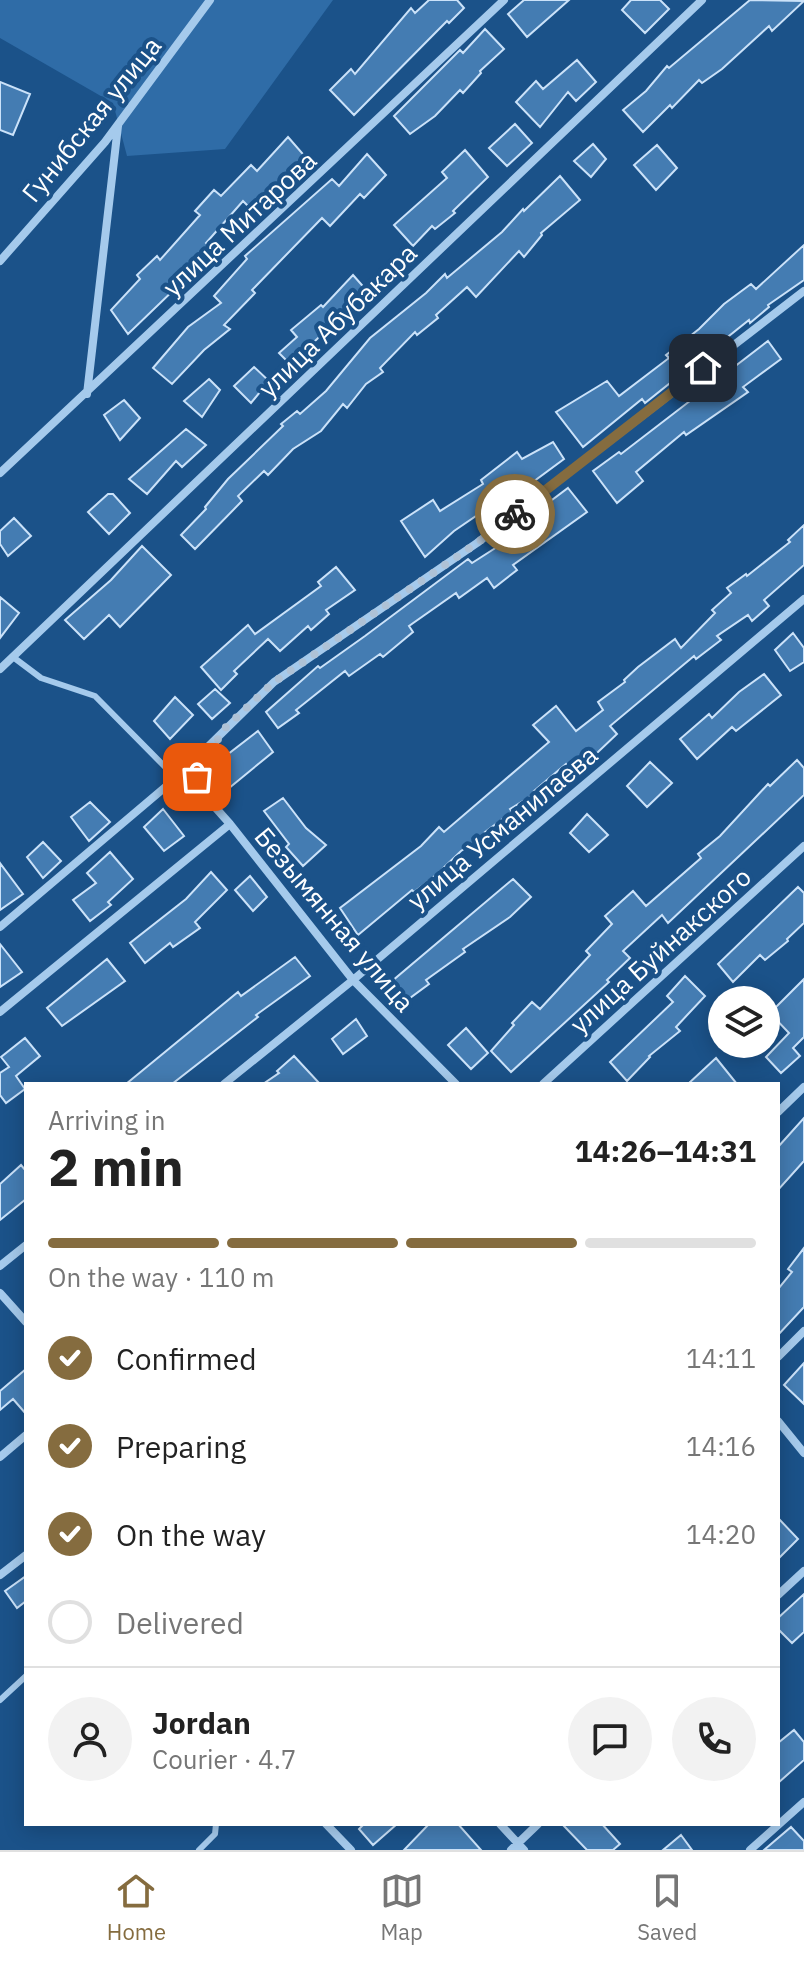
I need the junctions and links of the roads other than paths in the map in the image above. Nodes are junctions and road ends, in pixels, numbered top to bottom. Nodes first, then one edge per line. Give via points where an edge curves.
1 (210, 0) edge
2 (504, 0) edge
3 (702, 0) edge
4 (118, 125) junction
5 (0, 261) edge
6 (804, 291) edge
7 (87, 394) junction
8 (0, 473) edge
9 (804, 599) edge
10 (13, 657) junction
11 (0, 669) edge
12 (223, 730) junction
13 (176, 778) junction
14 (230, 824) junction
15 (804, 846) edge
16 (0, 927) edge
17 (353, 980) junction
18 (0, 1012) edge
19 (226, 1082) edge
20 (454, 1082) edge
21 (545, 1082) edge
22 (804, 1087) edge
23 (780, 1110) edge
24 (24, 1247) edge
25 (0, 1266) edge
26 (0, 1293) edge
27 (24, 1320) edge
28 (804, 1331) edge
29 (780, 1355) edge
30 (780, 1423) edge
31 (24, 1437) edge
32 (804, 1453) edge
33 (0, 1457) edge
34 (24, 1557) edge
35 (804, 1571) edge
36 (0, 1575) edge
37 (780, 1593) edge
38 (24, 1678) edge
39 (0, 1700) edge
40 (804, 1802) edge
41 (780, 1823) edge
42 (216, 1826) edge
43 (328, 1826) edge
44 (502, 1826) edge
45 (536, 1826) edge
46 (777, 1826) edge
47 (518, 1848) edge
48 (199, 1850) edge
49 (351, 1850) edge
50 (750, 1850) edge

1 - 4 street, Гунибская улица
2 - 7 street, улица Митарова
3 - 10 street, улица Абубакара
4 - 5 street, Гунибская улица
4 - 7 street
6 - 12 street via 477,543 274,682
7 - 8 street, улица Митарова
9 - 17 street, улица Усманилаева
10 - 11 street, улица Абубакара
10 - 13 lane via 41,678 95,696
12 - 13 street
12 - 14 street, Безымянная улица via 197,777 198,788
13 - 16 street
14 - 17 street, Безымянная улица
14 - 18 street
15 - 21 street, улица Буйнакского
17 - 19 street, улица Усманилаева
17 - 20 street, Безымянная улица
22 - 23 street
24 - 25 street
26 - 27 street
28 - 29 street
30 - 32 street
31 - 33 street
34 - 36 street
35 - 37 street
38 - 39 lane
40 - 41 street
42 - 48 lane
43 - 49 street
44 - 47 street
45 - 47 street
46 - 50 street

